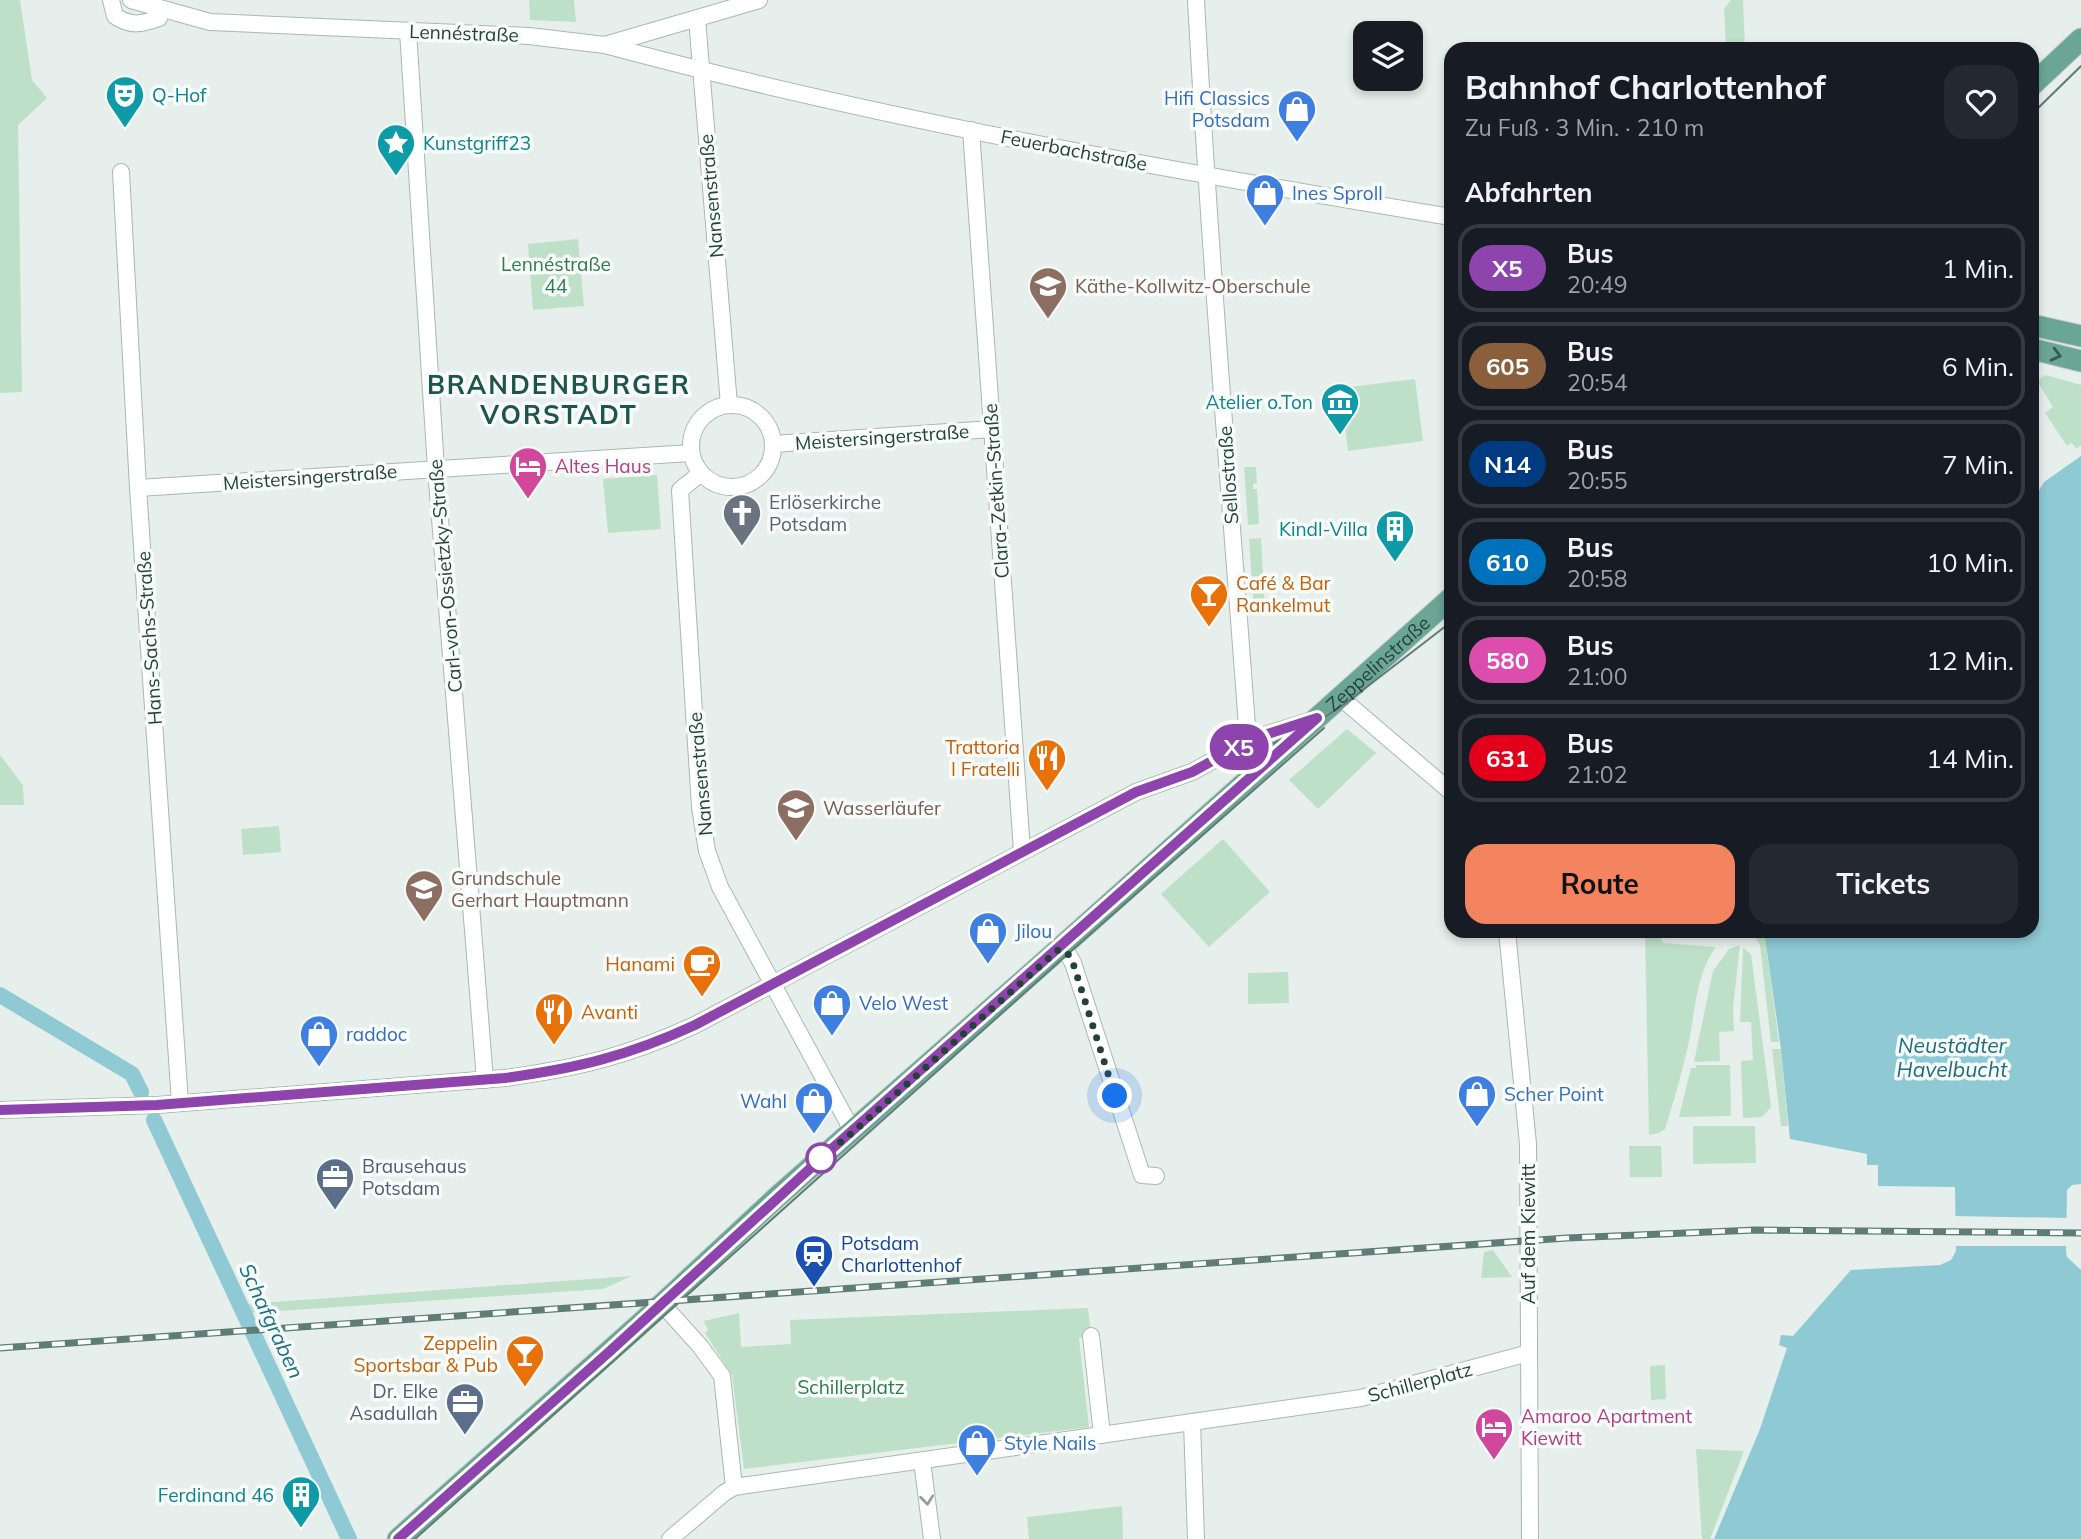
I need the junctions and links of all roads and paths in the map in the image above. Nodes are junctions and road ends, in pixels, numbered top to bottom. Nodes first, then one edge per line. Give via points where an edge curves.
1 (111, 0) edge
2 (131, 0) edge
3 (758, 0) edge
4 (1196, 0) edge
5 (697, 19) junction
6 (160, 20) junction
7 (408, 31) junction
8 (2081, 39) edge
9 (605, 45) junction
10 (700, 71) junction
11 (2039, 78) edge
12 (971, 130) junction
13 (121, 172) dead end
14 (1206, 176) junction
15 (1444, 216) edge
16 (2039, 327) edge
17 (2081, 336) edge
18 (2039, 351) edge
19 (2081, 361) edge
20 (729, 405) junction
21 (992, 429) junction
22 (773, 444) junction
23 (691, 453) junction
24 (436, 469) junction
25 (701, 473) junction
26 (138, 488) junction
27 (1444, 604) edge
28 (1341, 698) junction
29 (1317, 718) junction
30 (1252, 739) junction
31 (1444, 786) edge
32 (1022, 851) junction
33 (1508, 938) edge
34 (1059, 949) junction
35 (771, 984) junction
36 (485, 1080) junction
37 (180, 1103) junction
38 (0, 1110) edge
39 (853, 1132) junction
40 (1156, 1176) dead end
41 (662, 1304) junction
42 (1091, 1336) dead end
43 (1530, 1353) junction
44 (1192, 1422) junction
45 (1102, 1435) junction
46 (922, 1461) junction
47 (734, 1487) junction
48 (404, 1537) edge
49 (670, 1539) edge
50 (932, 1539) edge
51 (1196, 1539) edge
52 (1530, 1539) edge

1 - 6 street, Lennéstraße via 115,16 127,24
2 - 6 street, Lennéstraße
3 - 5 street, Lennéstraße
4 - 14 street, Sellostraße
5 - 9 street, Lennéstraße
5 - 10 street
6 - 7 street, Lennéstraße
7 - 9 street, Lennéstraße via 529,36
7 - 24 street, Carl-von-Ossietzky-Straße
8 - 11 main road
9 - 10 street, Feuerbachstraße
10 - 12 street, Feuerbachstraße
10 - 20 street, Nansenstraße
12 - 14 street, Feuerbachstraße
12 - 21 street, Clara-Zetkin-Straße
13 - 26 street, Hans-Sachs-Straße
14 - 15 street, Feuerbachstraße
14 - 30 street, Sellostraße via 1247,726
16 - 17 main road
18 -> 19 main road
20 - 22 street via 754,411 764,420
20 - 23 street via 716,408 696,426
21 - 22 street, Meistersingerstraße
21 - 32 street, Clara-Zetkin-Straße
22 - 25 street via 767,468 747,484 722,486
23 - 24 street, Meistersingerstraße
23 - 25 street
24 - 26 street, Meistersingerstraße
24 - 36 street, Carl-von-Ossietzky-Straße
25 - 35 street, Nansenstraße via 680,490 700,807 707,851 720,887
26 - 37 street, Hans-Sachs-Straße
27 - 28 main road, Zeppelinstraße
28 - 29 main road, Zeppelinstraße
28 - 31 street
29 - 30 street
29 - 34 main road, Zeppelinstraße
30 - 32 street
32 - 35 street
33 - 43 street, Auf dem Kiewitt via 1528,1144
34 - 39 main road, Zeppelinstraße
34 - 40 street via 1073,963 1142,1175
35 - 36 street via 695,1025 626,1054 557,1071
35 - 39 street, Nansenstraße
36 - 37 street
37 - 38 street
39 - 41 main road, Zeppelinstraße
41 - 47 street via 722,1376
41 - 48 main road, Zeppelinstraße
42 - 45 street
43 - 44 street, Schillerplatz via 1361,1398
43 - 52 street, Auf dem Kiewitt
44 - 45 street, Schillerplatz
44 - 51 street
45 - 46 street, Schillerplatz
46 - 47 street, Schillerplatz
46 -> 50 street
47 - 49 street, Schillerplatz

